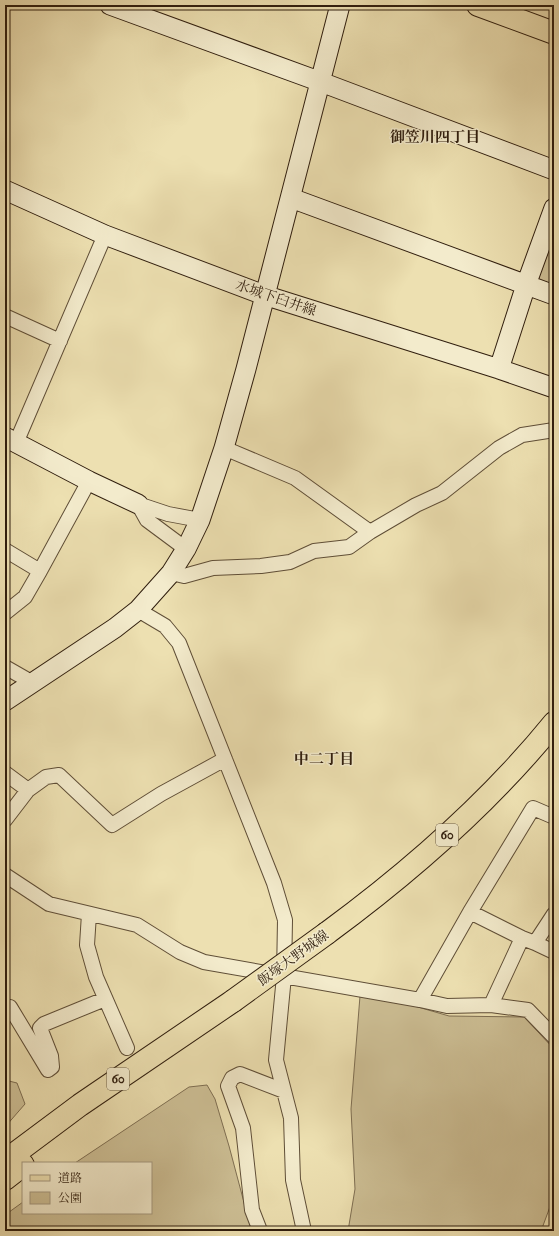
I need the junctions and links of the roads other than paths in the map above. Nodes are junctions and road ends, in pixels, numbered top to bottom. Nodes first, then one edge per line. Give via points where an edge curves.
1 (110, 5) edge
2 (340, 5) edge
3 (478, 5) edge
4 (520, 5) edge
5 (554, 17) edge
6 (554, 33) edge
7 (321, 82) junction
8 (554, 170) edge
9 (5, 190) edge
10 (291, 198) junction
11 (554, 208) edge
12 (105, 234) junction
13 (526, 285) junction
14 (264, 295) junction
15 (554, 295) edge
16 (5, 316) edge
17 (60, 341) junction
18 (499, 369) junction
19 (554, 388) edge
20 (554, 430) edge
21 (11, 440) edge
22 (224, 448) junction
23 (89, 481) junction
24 (138, 504) junction
25 (200, 520) junction
26 (370, 532) junction
27 (186, 549) junction
28 (5, 550) edge
29 (40, 571) junction
30 (171, 573) junction
31 (138, 610) junction
32 (5, 613) edge
33 (5, 667) edge
34 (33, 683) junction
35 (5, 701) edge
36 (554, 723) edge
37 (554, 745) edge
38 (225, 759) junction
39 (5, 773) edge
40 (28, 790) junction
41 (554, 817) edge
42 (5, 820) edge
43 (5, 875) edge
44 (470, 912) junction
45 (89, 914) junction
46 (554, 914) edge
47 (331, 939) junction
48 (529, 940) junction
49 (554, 952) edge
50 (284, 976) junction
51 (105, 999) junction
52 (420, 1000) junction
53 (491, 1004) junction
54 (237, 1007) junction
55 (5, 1009) edge
56 (554, 1037) edge
57 (127, 1048) dead end
58 (284, 1091) junction
59 (5, 1161) edge
60 (27, 1162) edge
61 (22, 1166) edge
62 (5, 1179) edge
63 (259, 1228) dead end
64 (304, 1231) edge

1 - 7 street
2 - 7 street
3 - 6 main road
4 - 5 main road
7 - 8 street
7 - 10 street
9 - 12 street, 水城下臼井線
10 - 13 street
10 - 14 street
11 - 13 street
12 - 14 street, 水城下臼井線
12 - 17 street
13 - 15 street
13 - 18 street
14 - 18 street, 水城下臼井線
14 - 22 street
16 - 17 street
17 - 21 street
18 - 19 street, 水城下臼井線
20 - 26 street via 522,435 499,448 442,493
21 - 23 street
22 - 25 street
22 - 26 street via 295,478
23 - 24 street
23 - 29 street
24 - 25 street via 168,514
24 - 27 street via 147,520
25 - 27 street
26 - 30 street via 349,547 314,551 290,562 213,568 184,576
27 - 30 street
28 - 29 street
29 - 32 street via 25,597
30 - 31 street
31 - 34 street
31 - 38 street via 165,626 179,643
33 - 34 street
34 - 35 street
36 - 47 main road, 飯塚大野城線 / 60 via 488,796 429,852 351,916
37 - 47 main road, 飯塚大野城線 / 60 via 493,811 438,863 390,904
38 - 40 street via 160,794 112,825 59,775 46,777
38 - 50 street via 274,883 285,920
39 - 40 street
40 - 42 street
41 - 44 street via 533,808
43 - 45 street via 49,904
44 - 48 street
44 - 52 street
45 - 50 street via 137,925 180,952 204,962
45 - 51 street via 87,945
46 - 48 street
47 - 54 main road, 飯塚大野城線 / 60
48 - 49 street
48 - 53 street
50 - 52 street
50 - 58 street via 276,1060
51 - 55 street via 44,1024 40,1028 51,1056 52,1067 48,1070 10,1007
51 - 57 street
52 - 53 street via 447,1006
53 - 56 street via 528,1010
54 - 59 main road, 飯塚大野城線 / 60 via 80,1105
54 - 60 main road, 飯塚大野城線 / 60
58 - 63 street via 240,1074 232,1078 228,1086 243,1128 252,1210
58 - 64 street via 291,1118 293,1180
61 - 62 main road

